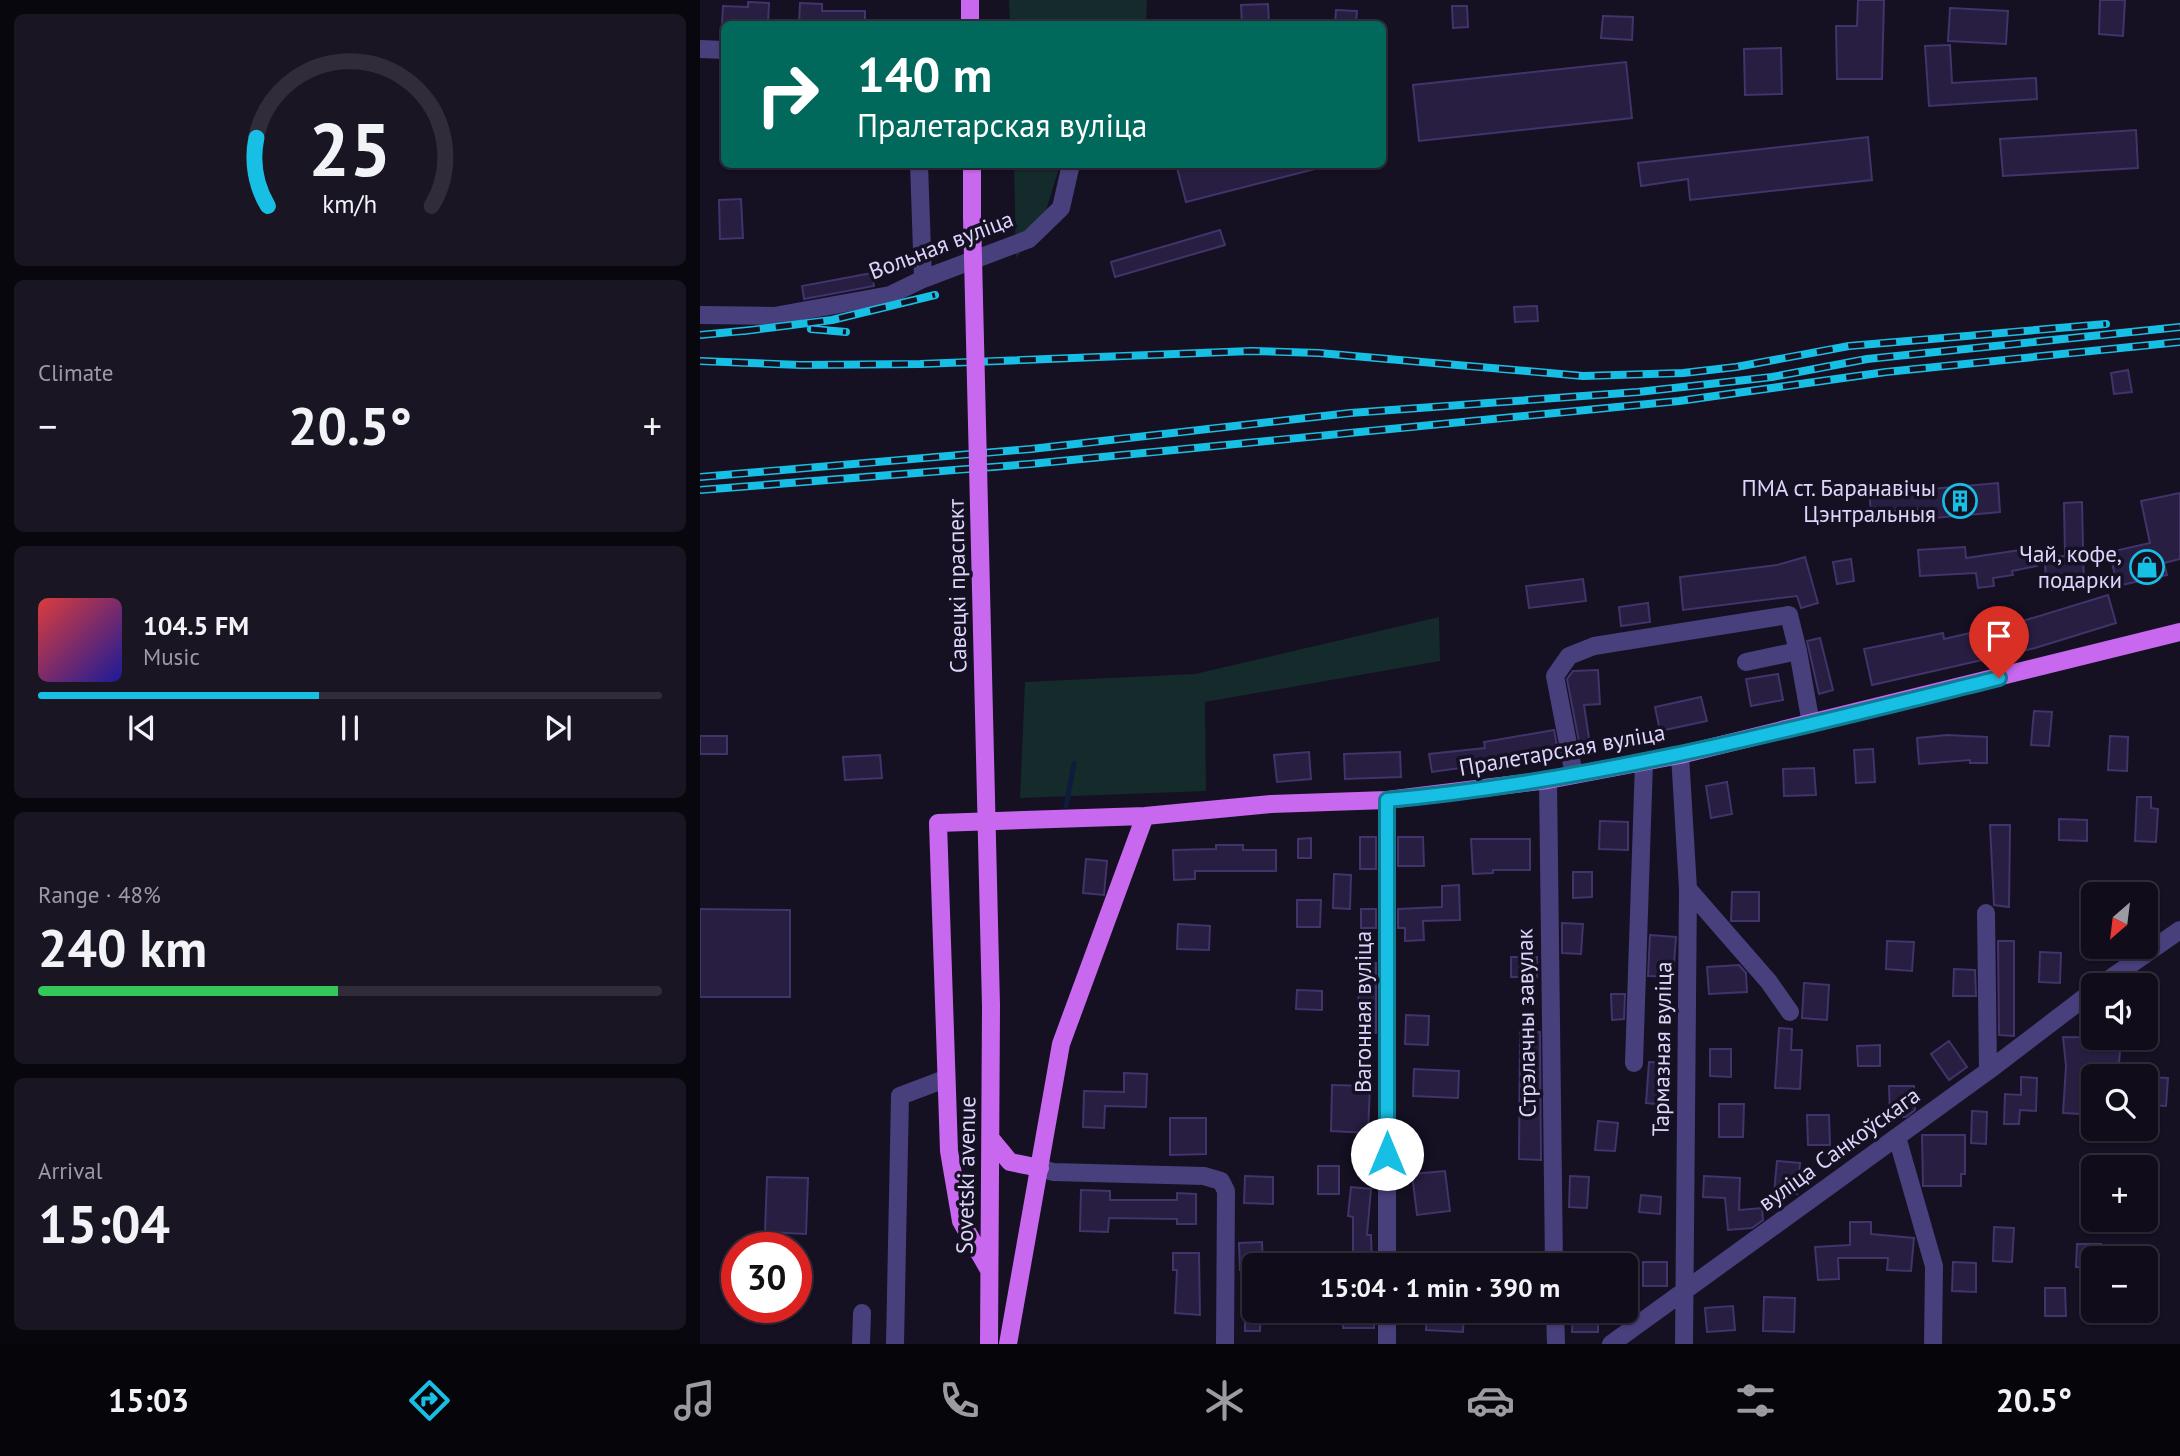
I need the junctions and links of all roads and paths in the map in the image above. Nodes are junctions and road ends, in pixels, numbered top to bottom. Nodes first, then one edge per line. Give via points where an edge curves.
1 (970, 0) edge
2 (970, 21) edge
3 (700, 49) edge
4 (721, 50) edge
5 (919, 168) edge
6 (972, 168) edge
7 (1070, 168) edge
8 (923, 279) junction
9 (700, 315) edge
10 (2180, 632) edge
11 (1798, 651) junction
12 (1746, 662) dead end
13 (1811, 724) junction
14 (1680, 755) junction
15 (1644, 762) junction
16 (1574, 775) junction
17 (1548, 780) junction
18 (1387, 800) junction
19 (1145, 816) junction
20 (1688, 888) junction
21 (1986, 914) dead end
22 (2180, 930) edge
23 (2118, 973) edge
24 (2081, 1000) edge
25 (991, 1006) joint
26 (1790, 1012) dead end
27 (1634, 1063) dead end
28 (1989, 1071) junction
29 (945, 1079) junction
30 (1897, 1137) junction
31 (991, 1139) junction
32 (1040, 1168) junction
33 (1387, 1253) edge
34 (1554, 1253) edge
35 (989, 1270) junction
36 (1684, 1290) junction
37 (862, 1313) dead end
38 (1387, 1323) edge
39 (1555, 1323) edge
40 (861, 1344) edge
41 (895, 1344) edge
42 (989, 1344) edge
43 (1008, 1344) edge
44 (1225, 1344) edge
45 (1387, 1344) edge
46 (1556, 1344) edge
47 (1611, 1344) edge
48 (1684, 1344) edge
49 (1933, 1344) edge

1 - 2 main road
3 - 4 street
5 - 8 street
6 - 25 main road, Савецкі праспект, bridge
7 - 8 street, Вольная вуліца via 1061,208 1029,239
8 - 9 street, Вольная вуліца via 890,295 774,316
10 - 13 main road, Пралетарская вуліца
11 - 12 street
11 - 13 street
11 - 16 street via 1789,615 1594,646 1569,656 1555,676
13 - 14 main road, Пралетарская вуліца
14 - 15 main road, Пралетарская вуліца
14 - 20 street, Тармазная вуліца
15 - 16 main road, Пралетарская вуліца
15 - 27 street
16 - 17 main road, Пралетарская вуліца
17 - 18 main road, Пралетарская вуліца
17 - 34 street, Стрэлачны завулак
18 - 19 main road, Пралетарская вуліца via 1271,804
18 - 33 street, Вагонная вуліца
19 - 29 main road, Пралетарская вуліца via 938,823
19 - 32 main road via 1069,1017
20 - 26 street
20 - 36 street, Тармазная вуліца
21 - 28 street
22 - 23 street
24 - 28 street, вуліца Санкоўскага
25 - 31 main road, Sovetski avenue
28 - 30 street, вуліца Санкоўскага
29 - 35 main road via 949,1152 961,1221
29 - 41 street via 900,1096
30 - 36 street, вуліца Санкоўскага
30 - 49 street via 1934,1266
31 - 32 main road via 1010,1162
31 - 35 main road, Sovetski avenue
32 - 43 main road
32 - 44 street via 1204,1176 1221,1181 1226,1191
35 - 42 main road, Sovetski avenue
36 - 47 street, вуліца Санкоўскага
36 - 48 street, Тармазная вуліца
37 - 40 street
38 - 45 street
39 - 46 street

